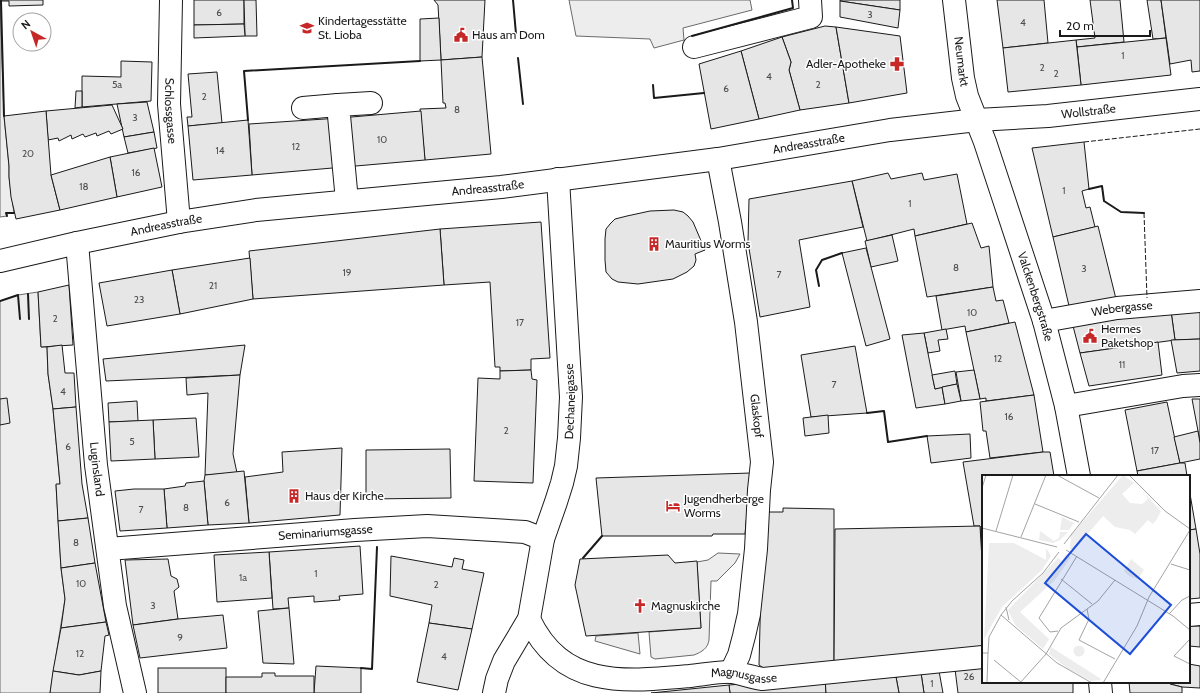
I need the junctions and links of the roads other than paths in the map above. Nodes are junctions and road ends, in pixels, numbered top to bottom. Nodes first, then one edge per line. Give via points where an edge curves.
1 (171, 0) edge
2 (810, 0) edge
3 (954, 0) edge
4 (694, 47) dead end
5 (1200, 99) edge
6 (371, 103) dead end
7 (338, 105) junction
8 (302, 108) dead end
9 (977, 120) junction
10 (718, 159) junction
11 (558, 179) junction
12 (347, 201) junction
13 (179, 222) junction
14 (77, 243) junction
15 (0, 261) edge
16 (1200, 301) edge
17 (1044, 321) junction
18 (1200, 386) edge
19 (1066, 406) junction
20 (1079, 475) edge
21 (543, 539) junction
22 (108, 549) junction
23 (1200, 614) edge
24 (1190, 615) edge
25 (529, 619) junction
26 (982, 657) edge
27 (731, 672) junction
28 (1100, 683) edge
29 (622, 686) edge
30 (135, 693) edge
31 (494, 693) edge
32 (1101, 693) edge

1 - 13 street, Schlossgasse via 169,104
2 - 4 street via 811,17
3 - 9 street, Neumarkt via 963,78
5 - 9 street, Wollstraße via 1048,116
6 - 7 street
7 - 8 street
7 - 12 street
9 - 10 street, Andreasstraße via 890,130
9 - 17 street, Valckenbergstraße
10 - 11 street, Andreasstraße
10 - 27 street, Glaskopf via 747,328 762,462 749,614 739,655
11 - 12 street, Andreasstraße via 501,187
11 - 21 street, Dechaneigasse via 570,438 562,483
12 - 13 street, Andreasstraße via 256,210
13 - 14 street, Andreasstraße
14 - 15 street, Andreasstraße
14 - 22 street, Luginsland via 96,465
16 - 17 street, Webergasse via 1117,308
17 - 19 street, Valckenbergstraße
18 - 19 street via 1183,386
19 - 20 street, Valckenbergstraße
21 - 22 street, Seminariumsgasse via 525,532 427,526
21 - 25 street, Dechaneigasse
22 - 30 street, Luginsland via 115,606
23 - 24 street
25 - 29 street, Magnusgasse via 543,643 555,655 573,667
25 - 31 street via 504,661
26 - 27 street, Magnusgasse via 762,679
27 - 29 street, Magnusgasse via 652,679
28 - 32 street

